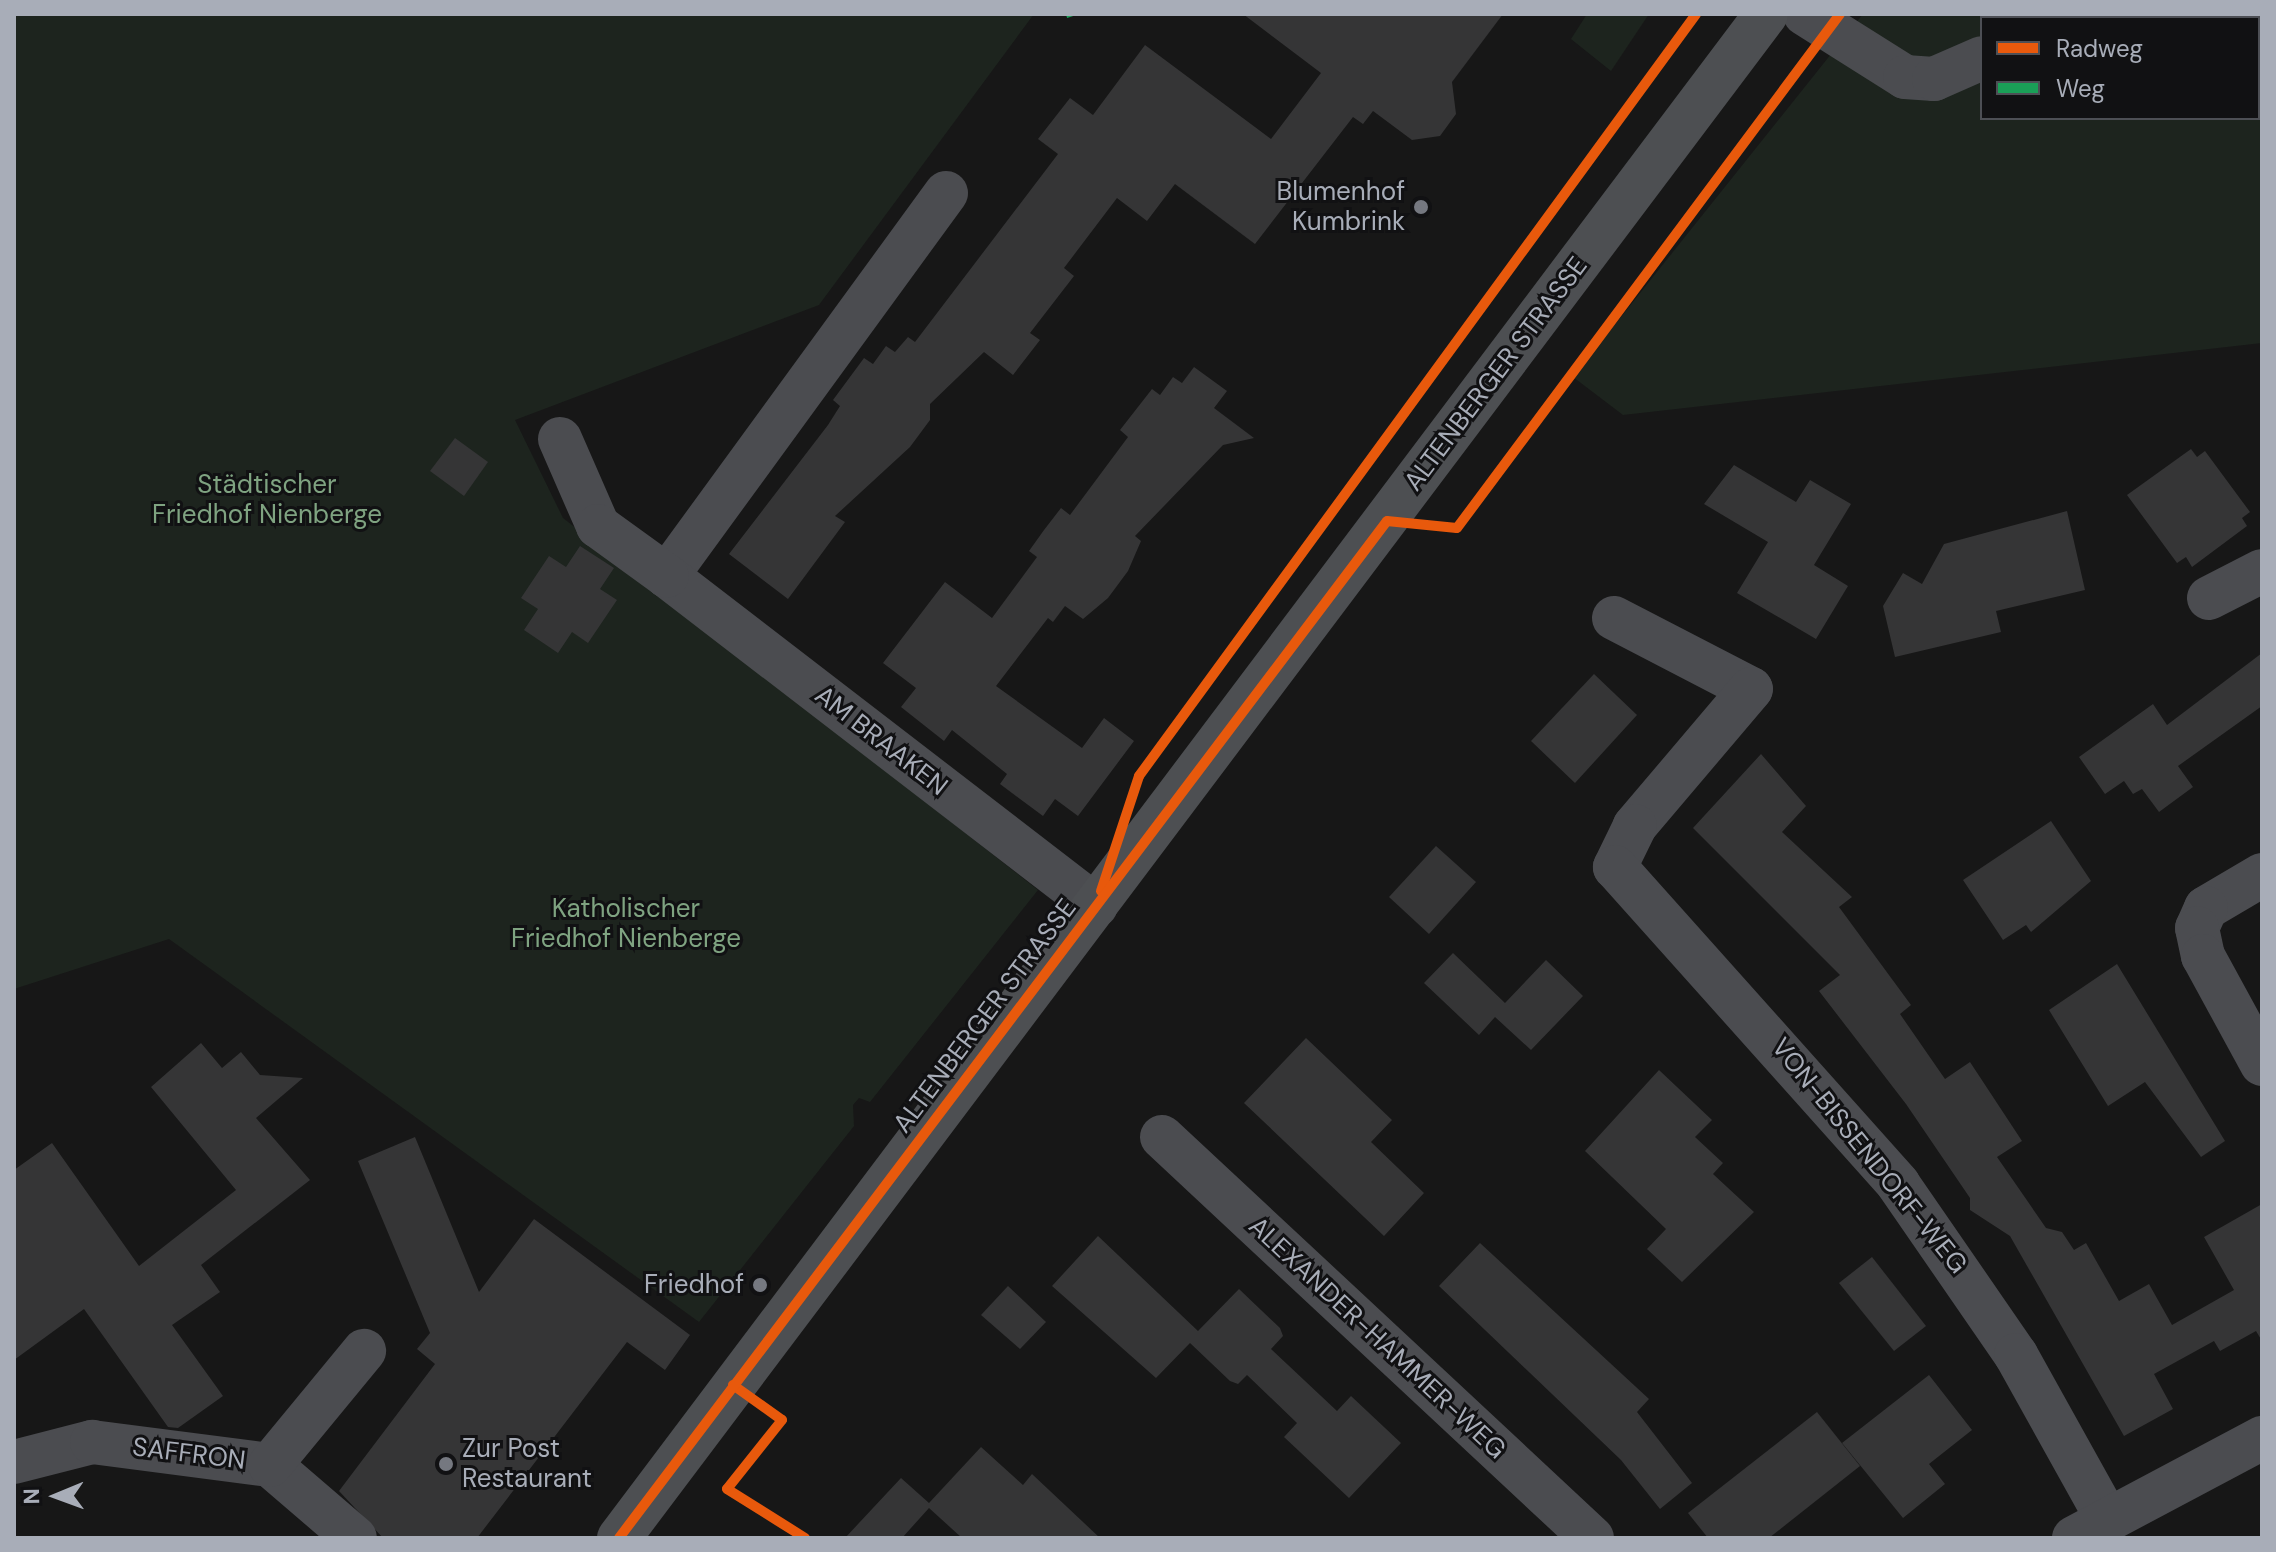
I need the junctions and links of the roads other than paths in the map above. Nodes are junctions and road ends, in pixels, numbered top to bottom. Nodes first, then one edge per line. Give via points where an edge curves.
1 (1766, 14) edge
2 (1805, 14) edge
3 (1980, 59) edge
4 (946, 193) dead end
5 (560, 439) dead end
6 (2262, 571) edge
7 (667, 576) junction
8 (2209, 598) dead end
9 (1614, 618) dead end
10 (2262, 875) edge
11 (1096, 906) junction
12 (2262, 1064) edge
13 (1162, 1137) dead end
14 (364, 1351) dead end
15 (2262, 1438) edge
16 (14, 1462) edge
17 (270, 1465) junction
18 (2090, 1527) edge
19 (355, 1538) edge
20 (619, 1538) edge
21 (1592, 1538) edge

1 - 11 main road, ALTENBERGER STRASSE
2 - 3 street via 1905,77 1934,79
4 - 7 street
5 - 7 street, AM BRAAKEN via 598,526
6 - 8 street
7 - 11 street, AM BRAAKEN
9 - 18 street, VON-BISSENDORF-WEG via 1751,689 1635,826 1615,867 1898,1184 2008,1343
10 - 12 street via 2206,908 2197,928 2203,956
11 - 20 main road, ALTENBERGER STRASSE
13 - 21 street, ALEXANDER-HAMMER-WEG
14 - 17 street, SAFFRON
15 - 18 street
16 - 17 street, SAFFRON via 92,1442
17 - 19 street, SAFFRON

